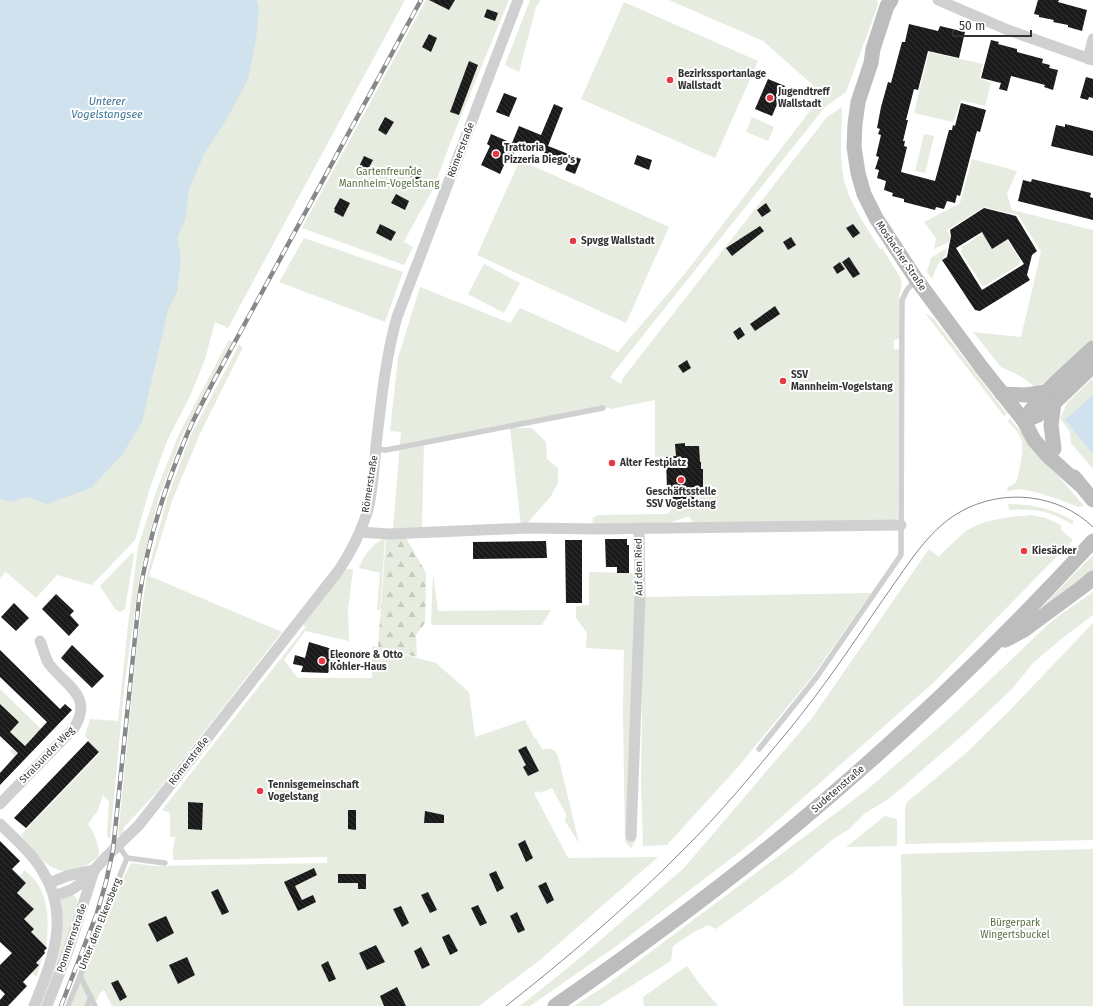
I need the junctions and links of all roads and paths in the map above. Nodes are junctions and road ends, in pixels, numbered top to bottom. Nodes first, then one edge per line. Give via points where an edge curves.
1 (518, 0) edge
2 (891, 0) edge
3 (897, 0) edge
4 (937, 0) edge
5 (1093, 39) edge
6 (1090, 60) edge
7 (871, 63) junction
8 (916, 279) junction
9 (1093, 348) edge
10 (1093, 366) edge
11 (1002, 394) junction
12 (1050, 397) junction
13 (602, 408) dead end
14 (1024, 421) junction
15 (1054, 449) junction
16 (381, 450) junction
17 (1079, 484) junction
18 (1093, 500) edge
19 (901, 525) junction
20 (639, 528) junction
21 (360, 532) junction
22 (1093, 541) edge
23 (1093, 578) edge
24 (40, 641) dead end
25 (992, 647) junction
26 (759, 749) dead end
27 (0, 804) edge
28 (0, 824) edge
29 (631, 836) dead end
30 (118, 845) junction
31 (127, 858) junction
32 (165, 863) dead end
33 (95, 870) junction
34 (49, 883) junction
35 (54, 896) junction
36 (80, 976) junction
37 (91, 997) junction
38 (34, 1006) edge
39 (47, 1006) edge
40 (68, 1006) edge
41 (88, 1006) edge
42 (96, 1006) edge
43 (556, 1006) edge

1 - 16 street, Römerstraße via 397,317 390,341 383,386
2 - 7 main road, Mosbacher Straße via 873,49
3 - 7 main road, Mosbacher Straße via 883,40
4 - 6 street via 1008,30
5 - 6 street
7 - 8 main road, Mosbacher Straße via 858,102 855,124 854,147 858,173 864,194 876,218
8 - 11 main road, Mosbacher Straße
8 - 19 lane via 902,300
9 - 12 main road
10 - 12 main road
11 - 12 main road
11 - 14 main road, Mosbacher Straße
12 - 14 main road via 1038,415
12 - 15 main road
13 - 16 lane
14 - 15 main road via 1041,433
14 - 17 main road via 1034,440
15 - 17 main road
16 - 21 street, Römerstraße
17 - 18 main road
19 - 20 street
19 - 26 lane via 901,555 816,678
20 - 21 street, Auf den Ried via 529,528 389,534
20 - 29 street, Auf den Ried via 640,597
21 - 30 street, Römerstraße via 339,570 139,825
22 - 25 main road, Sudetenstraße
23 - 25 main road via 1024,630
24 - 27 street, Stralsunder Weg via 48,663 78,695 81,713 74,728
25 - 43 main road, Sudetenstraße via 849,780 790,830 722,885
28 - 34 street, Pommernstraße via 34,858
30 - 31 lane
30 - 33 street, Römerstraße
31 - 32 lane
31 - 36 lane, Unter dem Elkersberg
33 - 34 street
33 - 35 street, Römerstraße via 71,890
33 - 39 street, Pommernstraße
34 - 35 street, Pommernstraße
35 - 38 street, Pommernstraße via 58,926 54,956
36 - 37 lane
36 - 40 lane, Unter dem Elkersberg
37 - 41 lane
37 - 42 lane

